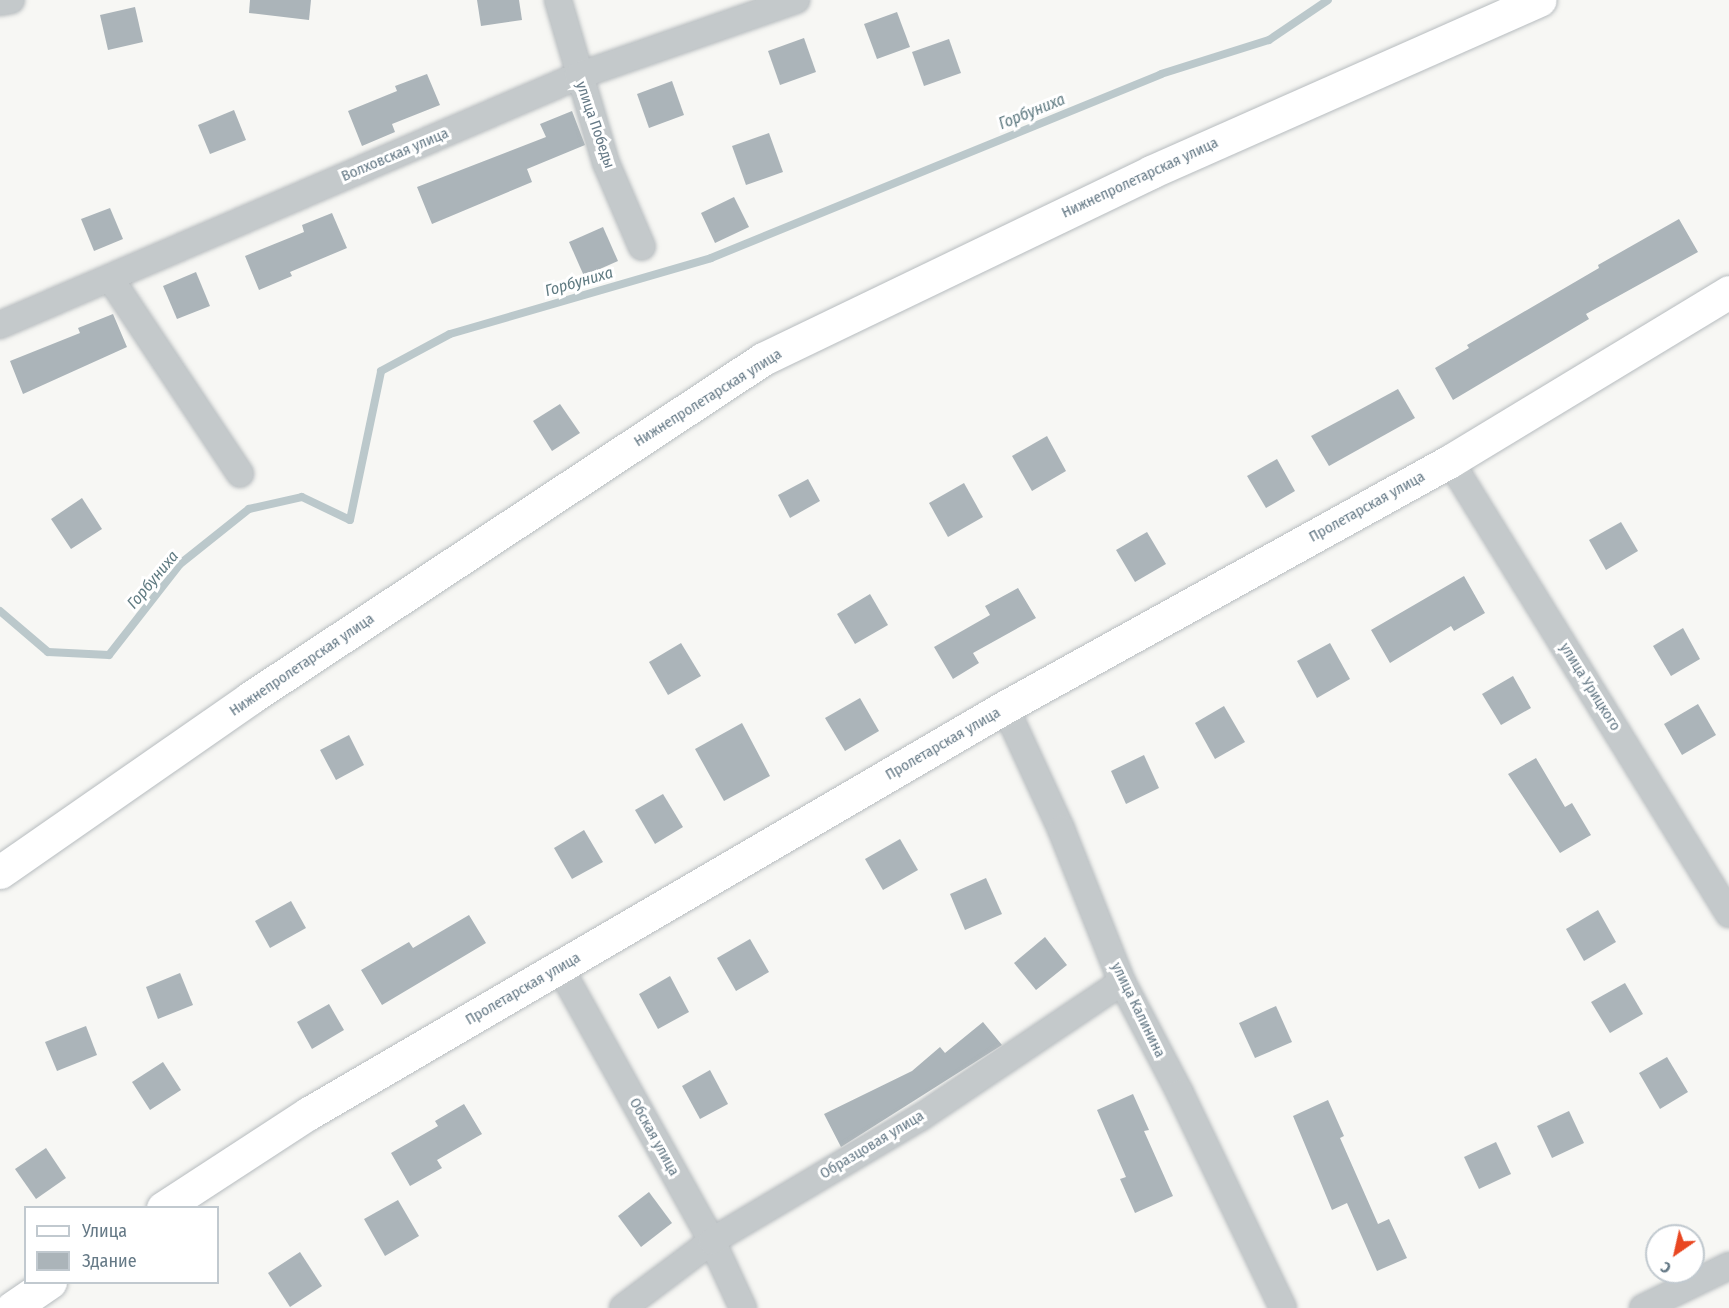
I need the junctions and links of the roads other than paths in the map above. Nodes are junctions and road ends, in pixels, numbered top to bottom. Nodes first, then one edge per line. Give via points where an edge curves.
1 (11, 0) edge
2 (558, 0) edge
3 (796, 0) edge
4 (1540, 0) edge
5 (0, 2) edge
6 (578, 76) junction
7 (642, 247) dead end
8 (110, 278) junction
9 (1729, 292) edge
10 (0, 325) edge
11 (1450, 460) junction
12 (240, 474) dead end
13 (1005, 707) junction
14 (0, 872) edge
15 (1729, 914) edge
16 (560, 968) junction
17 (1122, 982) junction
18 (166, 1206) edge
19 (712, 1241) junction
20 (1729, 1266) edge
21 (47, 1284) edge
22 (12, 1308) edge
23 (623, 1308) edge
24 (743, 1308) edge
25 (1283, 1308) edge
26 (1643, 1308) edge

1 - 5 street
2 - 6 street, улица Победы
3 - 6 street, Волховская улица
4 - 14 main road, Нижнепролетарская улица via 1151,172 763,359 250,698
6 - 7 street, улица Победы via 606,163
6 - 8 street, Волховская улица
8 - 10 street, Волховская улица
8 - 12 street
9 - 11 main road, Пролетарская улица
11 - 13 main road, Пролетарская улица
11 - 15 street, улица Урицкого
13 - 16 main road, Пролетарская улица
13 - 17 street, улица Калинина via 1061,829
16 - 18 main road, Пролетарская улица via 309,1113
16 - 19 street, Обская улица
17 - 19 street, Образцовая улица via 921,1117
17 - 25 street, улица Калинина
19 - 23 street, Образцовая улица
19 - 24 street, Обская улица
20 - 26 street
21 - 22 main road

